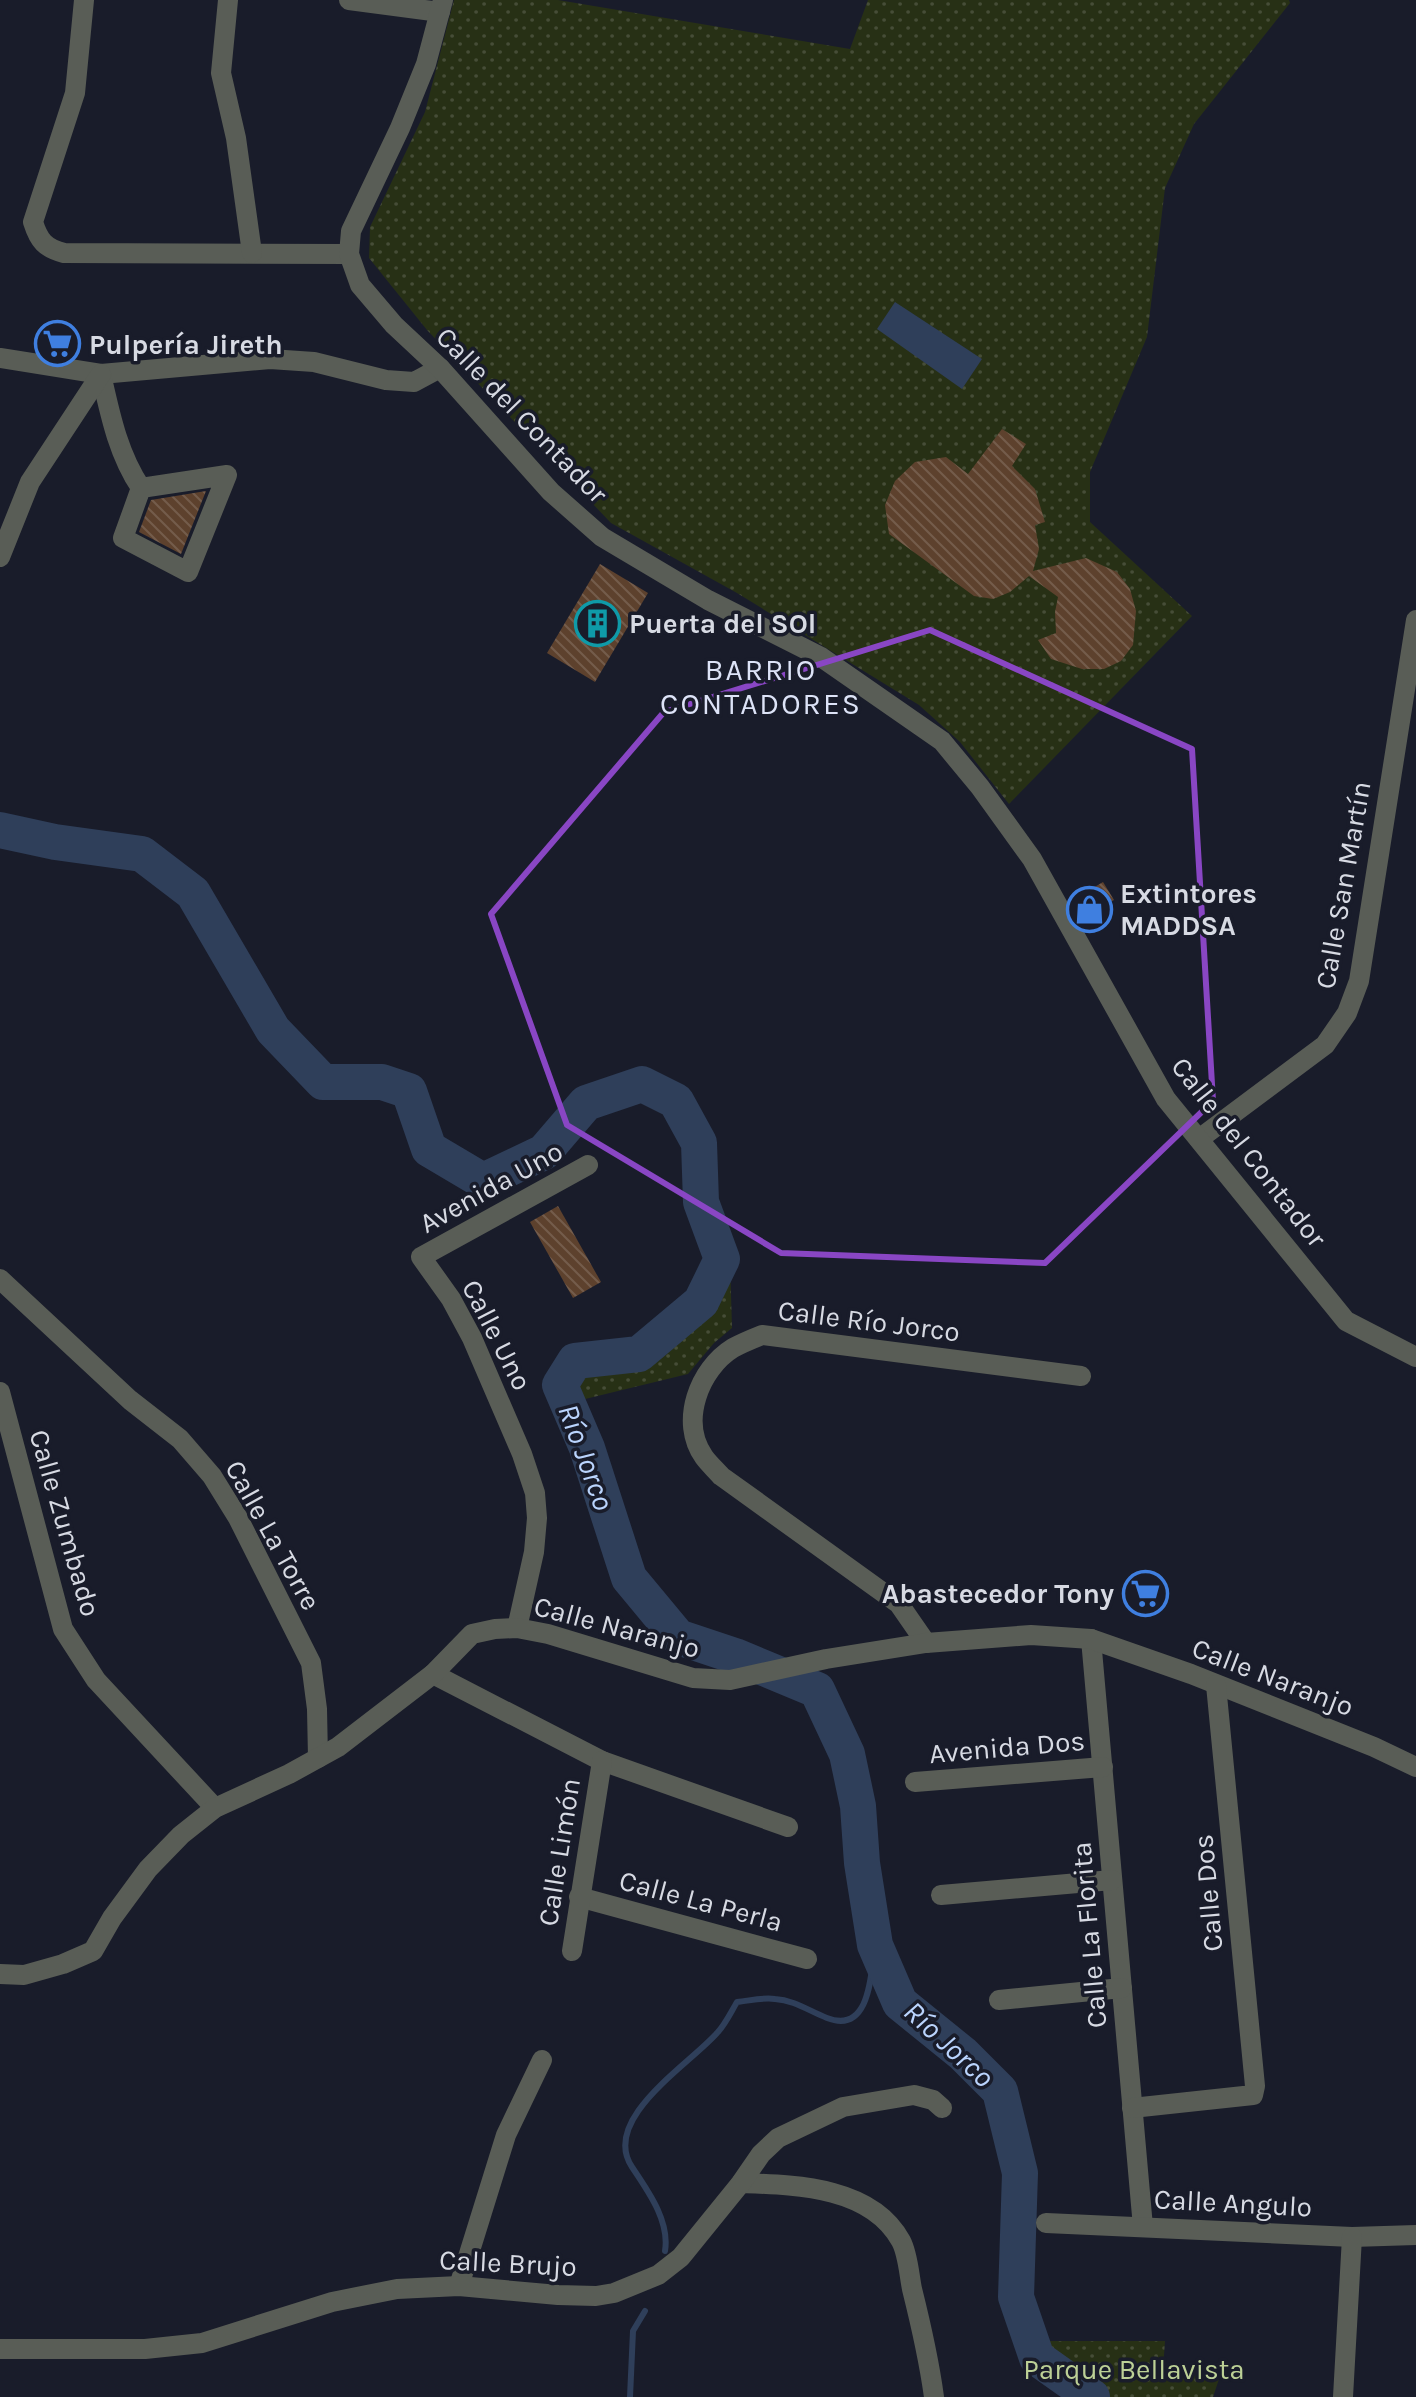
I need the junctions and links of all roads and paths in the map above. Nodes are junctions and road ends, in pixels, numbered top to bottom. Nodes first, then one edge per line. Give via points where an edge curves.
1 (84, 0) edge
2 (228, 0) edge
3 (349, 0) edge
4 (442, 6) edge
5 (252, 253) junction
6 (349, 254) junction
7 (0, 358) edge
8 (440, 368) junction
9 (101, 374) junction
10 (141, 488) junction
11 (0, 557) edge
12 (1416, 620) edge
13 (1199, 1139) junction
14 (588, 1165) dead end
15 (421, 1257) joint
16 (0, 1279) edge
17 (1416, 1357) edge
18 (1081, 1376) dead end
19 (0, 1392) edge
20 (517, 1628) junction
21 (1091, 1639) junction
22 (926, 1643) junction
23 (433, 1674) junction
24 (1216, 1685) junction
25 (318, 1758) junction
26 (602, 1761) junction
27 (1103, 1767) junction
28 (1416, 1767) edge
29 (915, 1782) dead end
30 (215, 1808) junction
31 (788, 1827) dead end
32 (1112, 1880) junction
33 (941, 1895) dead end
34 (579, 1897) junction
35 (572, 1951) dead end
36 (807, 1959) dead end
37 (0, 1974) edge
38 (1122, 1988) junction
39 (999, 2000) dead end
40 (542, 2060) dead end
41 (942, 2108) dead end
42 (1132, 2108) junction
43 (741, 2183) junction
44 (1046, 2223) dead end
45 (1143, 2227) junction
46 (1416, 2235) edge
47 (1352, 2237) junction
48 (459, 2286) junction
49 (0, 2349) edge
50 (934, 2397) edge
51 (1343, 2397) edge

1 - 5 street via 75,93 33,222 38,237 48,249 64,253
2 - 5 street via 221,73
3 - 4 street
4 - 6 street via 426,64 351,231
5 - 6 street
6 - 8 street, Calle del Contador via 360,285
7 - 9 street
8 - 9 street via 414,382 270,359
8 - 13 street, Calle del Contador via 551,492 602,537 708,600 821,657 942,741 1032,859 1166,1099
9 - 10 street via 127,468
9 - 11 street via 30,482
10 - 10 street via 227,475 188,572 123,538
12 - 13 street, Calle San Martín via 1359,981 1347,1013 1325,1045
13 - 17 street, Calle del Contador via 1346,1321
14 - 15 street, Avenida Uno
15 - 20 street, Calle Uno via 472,1338 535,1493 534,1552
16 - 25 street, Calle La Torre via 130,1400 180,1439 212,1476 311,1663
18 - 22 street, Calle Río Jorco via 762,1335 733,1348 700,1383 693,1427 703,1455 721,1476 899,1604
19 - 30 street, Calle Zumbado via 63,1629 96,1680
20 - 22 street, Calle Naranjo via 693,1678 730,1680
20 - 23 street, Calle Naranjo via 472,1634
21 - 22 street, Calle Naranjo via 1031,1635
21 - 24 street, Calle Naranjo
21 - 27 street, Calle La Florita
23 - 25 street, Calle Naranjo
23 - 26 street
24 - 28 street, Calle Naranjo
24 - 42 street, Calle Dos via 1255,2086 1253,2095
25 - 30 street, Calle Naranjo
26 - 31 street
26 - 34 street, Calle Limón
27 - 29 street, Avenida Dos
27 - 32 street, Calle La Florita
30 - 37 street, Calle Naranjo via 148,1869 93,1951 24,1975
32 - 33 street
32 - 38 street, Calle La Florita
34 - 35 street, Calle Limón
34 - 36 street, Calle La Perla
38 - 39 street
38 - 42 street, Calle La Florita
40 - 48 street via 506,2135
41 - 43 street, Calle Brujo via 914,2095 843,2107 778,2138
42 - 45 street, Calle La Florita
43 - 48 street, Calle Brujo via 681,2257 641,2284 596,2296
43 - 50 street via 822,2190 862,2204 883,2220 901,2242
44 - 45 street, Calle Angulo
45 - 47 street, Calle Angulo
46 - 47 street, Calle Angulo
47 - 51 street
48 - 49 street, Calle Brujo via 397,2289 332,2302 193,2344

